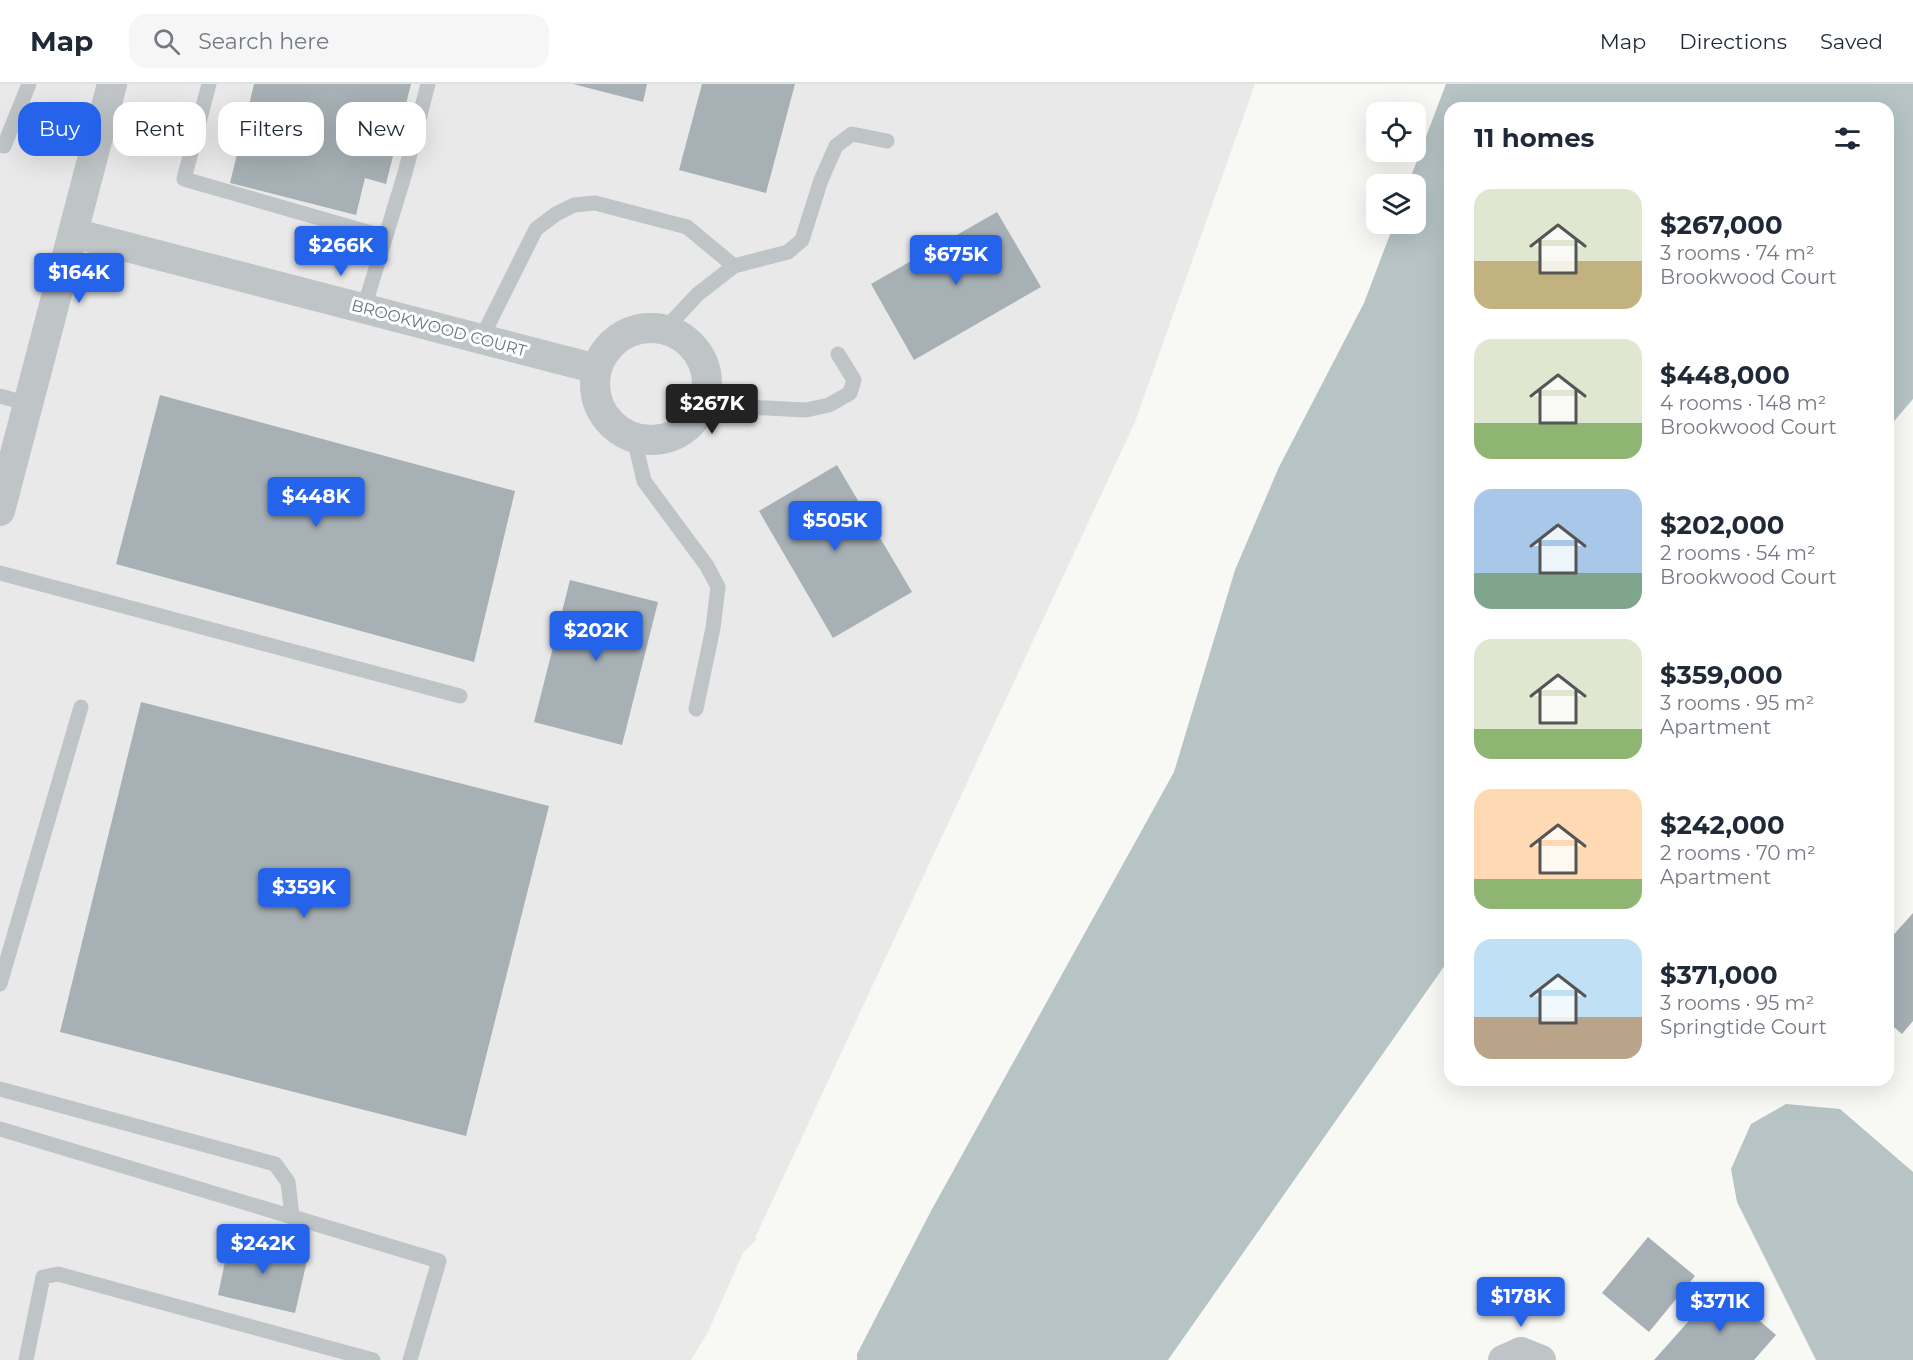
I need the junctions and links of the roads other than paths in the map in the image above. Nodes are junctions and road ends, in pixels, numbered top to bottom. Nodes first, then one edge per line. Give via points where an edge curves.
1 (29, 84) edge
2 (112, 84) edge
3 (209, 84) edge
4 (428, 84) edge
5 (887, 141) dead end
6 (0, 145) edge
7 (73, 233) junction
8 (385, 237) junction
9 (734, 266) junction
10 (364, 308) junction
11 (664, 330) junction
12 (481, 339) junction
13 (838, 354) dead end
14 (597, 369) junction
15 (0, 396) edge
16 (28, 404) junction
17 (703, 405) junction
18 (634, 438) junction
19 (0, 512) edge
20 (0, 573) edge
21 (460, 696) dead end
22 (81, 707) dead end
23 (696, 709) dead end
24 (3, 959) edge
25 (0, 984) edge
26 (0, 1089) edge
27 (0, 1129) edge
28 (292, 1216) junction
29 (26, 1360) edge
30 (373, 1360) edge
31 (410, 1360) edge
32 (1503, 1360) edge
33 (1540, 1360) edge

1 - 6 lane via 4,146
2 - 7 street
3 - 8 lane via 184,179
4 - 8 lane
5 - 9 lane via 852,134 836,146 802,240 788,252
7 - 10 street, BROOKWOOD COURT
7 - 16 street
8 - 10 lane
9 - 11 lane via 698,294
9 - 12 lane via 687,227 595,203 574,205 536,229
10 - 12 street, BROOKWOOD COURT
11 - 14 street via 634,330 616,339 601,357
11 - 17 street via 695,349 706,372
12 - 14 street, BROOKWOOD COURT
13 - 17 lane via 854,380 850,393 829,405 806,410
14 - 18 street via 595,388 600,408 613,426
15 - 16 lane
16 - 19 street
17 - 18 street via 679,433 655,440
18 - 23 lane via 644,481 707,566 718,587
20 - 21 lane
22 - 24 lane
24 - 25 lane
26 - 28 lane via 275,1164 288,1182
27 - 28 lane
28 - 31 lane via 439,1262
29 - 30 lane via 43,1277 58,1274
32 - 33 street via 1521,1352

